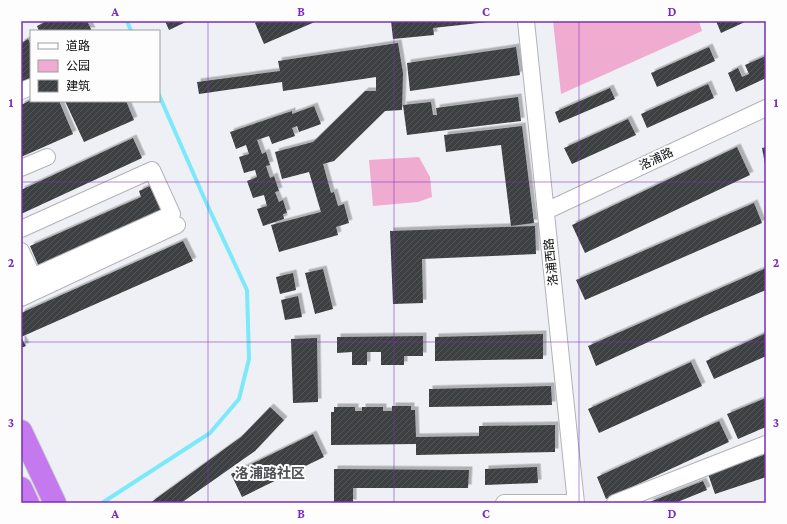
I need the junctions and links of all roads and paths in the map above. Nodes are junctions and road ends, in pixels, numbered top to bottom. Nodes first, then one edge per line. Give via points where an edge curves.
1 (526, 21) edge
2 (30, 88) edge
3 (21, 92) edge
4 (766, 108) edge
5 (47, 157) dead end
6 (21, 168) edge
7 (546, 211) junction
8 (177, 225) dead end
9 (21, 229) edge
10 (21, 251) edge
11 (27, 280) edge
12 (21, 298) edge
13 (21, 431) edge
14 (766, 444) edge
15 (21, 488) edge
16 (28, 503) edge
17 (55, 503) edge
18 (504, 503) edge
19 (576, 503) edge
20 (615, 503) edge

1 - 7 street, 洛浦西路
2 - 3 street
4 - 7 street, 洛浦路
5 - 6 street
7 - 19 street, 洛浦西路
8 - 12 street
9 - 11 street via 152,170 172,214
10 - 11 street
13 - 17 highway
14 - 20 street
15 - 16 highway
18 - 19 street

